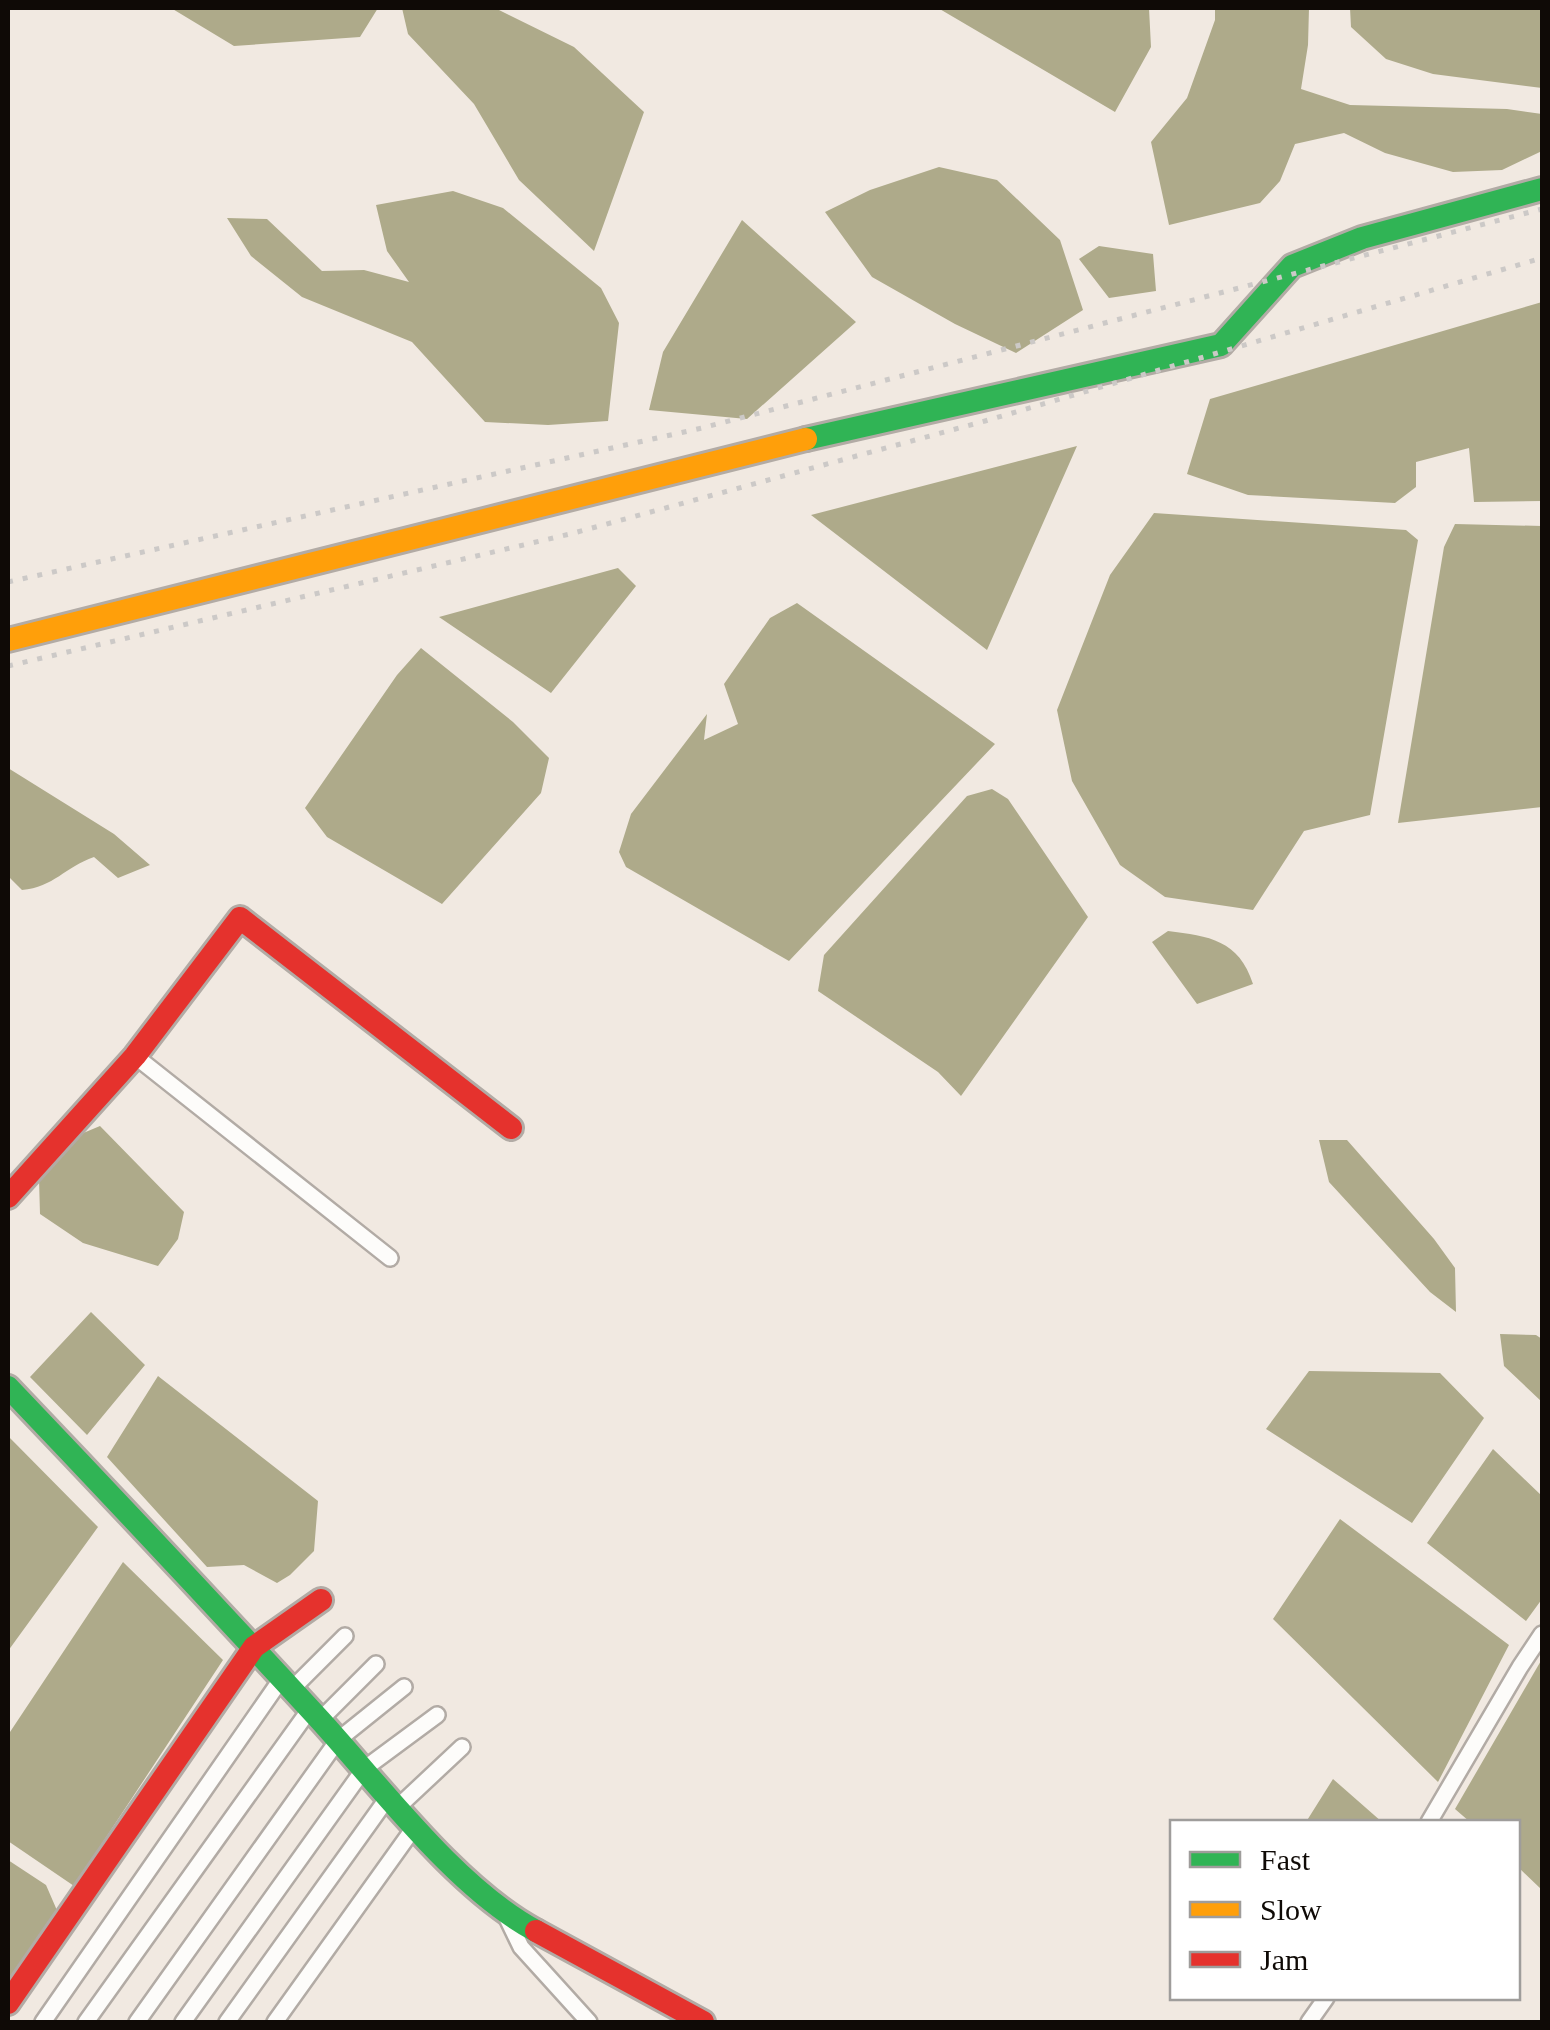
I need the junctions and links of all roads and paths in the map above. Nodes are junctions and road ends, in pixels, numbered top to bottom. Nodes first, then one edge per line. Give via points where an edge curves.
1 (1542, 189) edge
2 (8, 640) edge
3 (135, 1056) junction
4 (511, 1128) dead end
5 (8, 1197) edge
6 (390, 1258) dead end
7 (8, 1387) edge
8 (321, 1600) dead end
9 (1542, 1634) edge
10 (345, 1636) dead end
11 (254, 1648) junction
12 (376, 1664) dead end
13 (287, 1684) junction
14 (404, 1687) dead end
15 (315, 1714) junction
16 (437, 1715) dead end
17 (338, 1740) junction
18 (462, 1747) dead end
19 (364, 1769) junction
20 (394, 1801) junction
21 (1430, 1820) edge
22 (416, 1826) junction
23 (504, 1914) junction
24 (1325, 2000) edge
25 (8, 2003) edge
26 (42, 2022) edge
27 (86, 2022) edge
28 (137, 2022) edge
29 (183, 2022) edge
30 (227, 2022) edge
31 (275, 2022) edge
32 (589, 2022) edge
33 (703, 2022) edge
34 (1310, 2022) edge

1 - 2 street via 1362,238 1292,266 1221,345 832,433
3 - 4 street via 240,918
3 - 5 street
3 - 6 street
7 - 11 street
8 - 11 street
9 - 21 street
10 - 13 street
11 - 13 street
11 - 25 street
12 - 15 street
13 - 15 street
13 - 26 street
14 - 17 street
15 - 17 street
15 - 27 street
16 - 19 street
17 - 19 street
17 - 28 street
18 - 20 street
19 - 20 street
19 - 29 street
20 - 22 street
20 - 30 street
22 - 23 street
22 - 31 street
23 - 32 street via 521,1947
23 - 33 street
24 - 34 street

